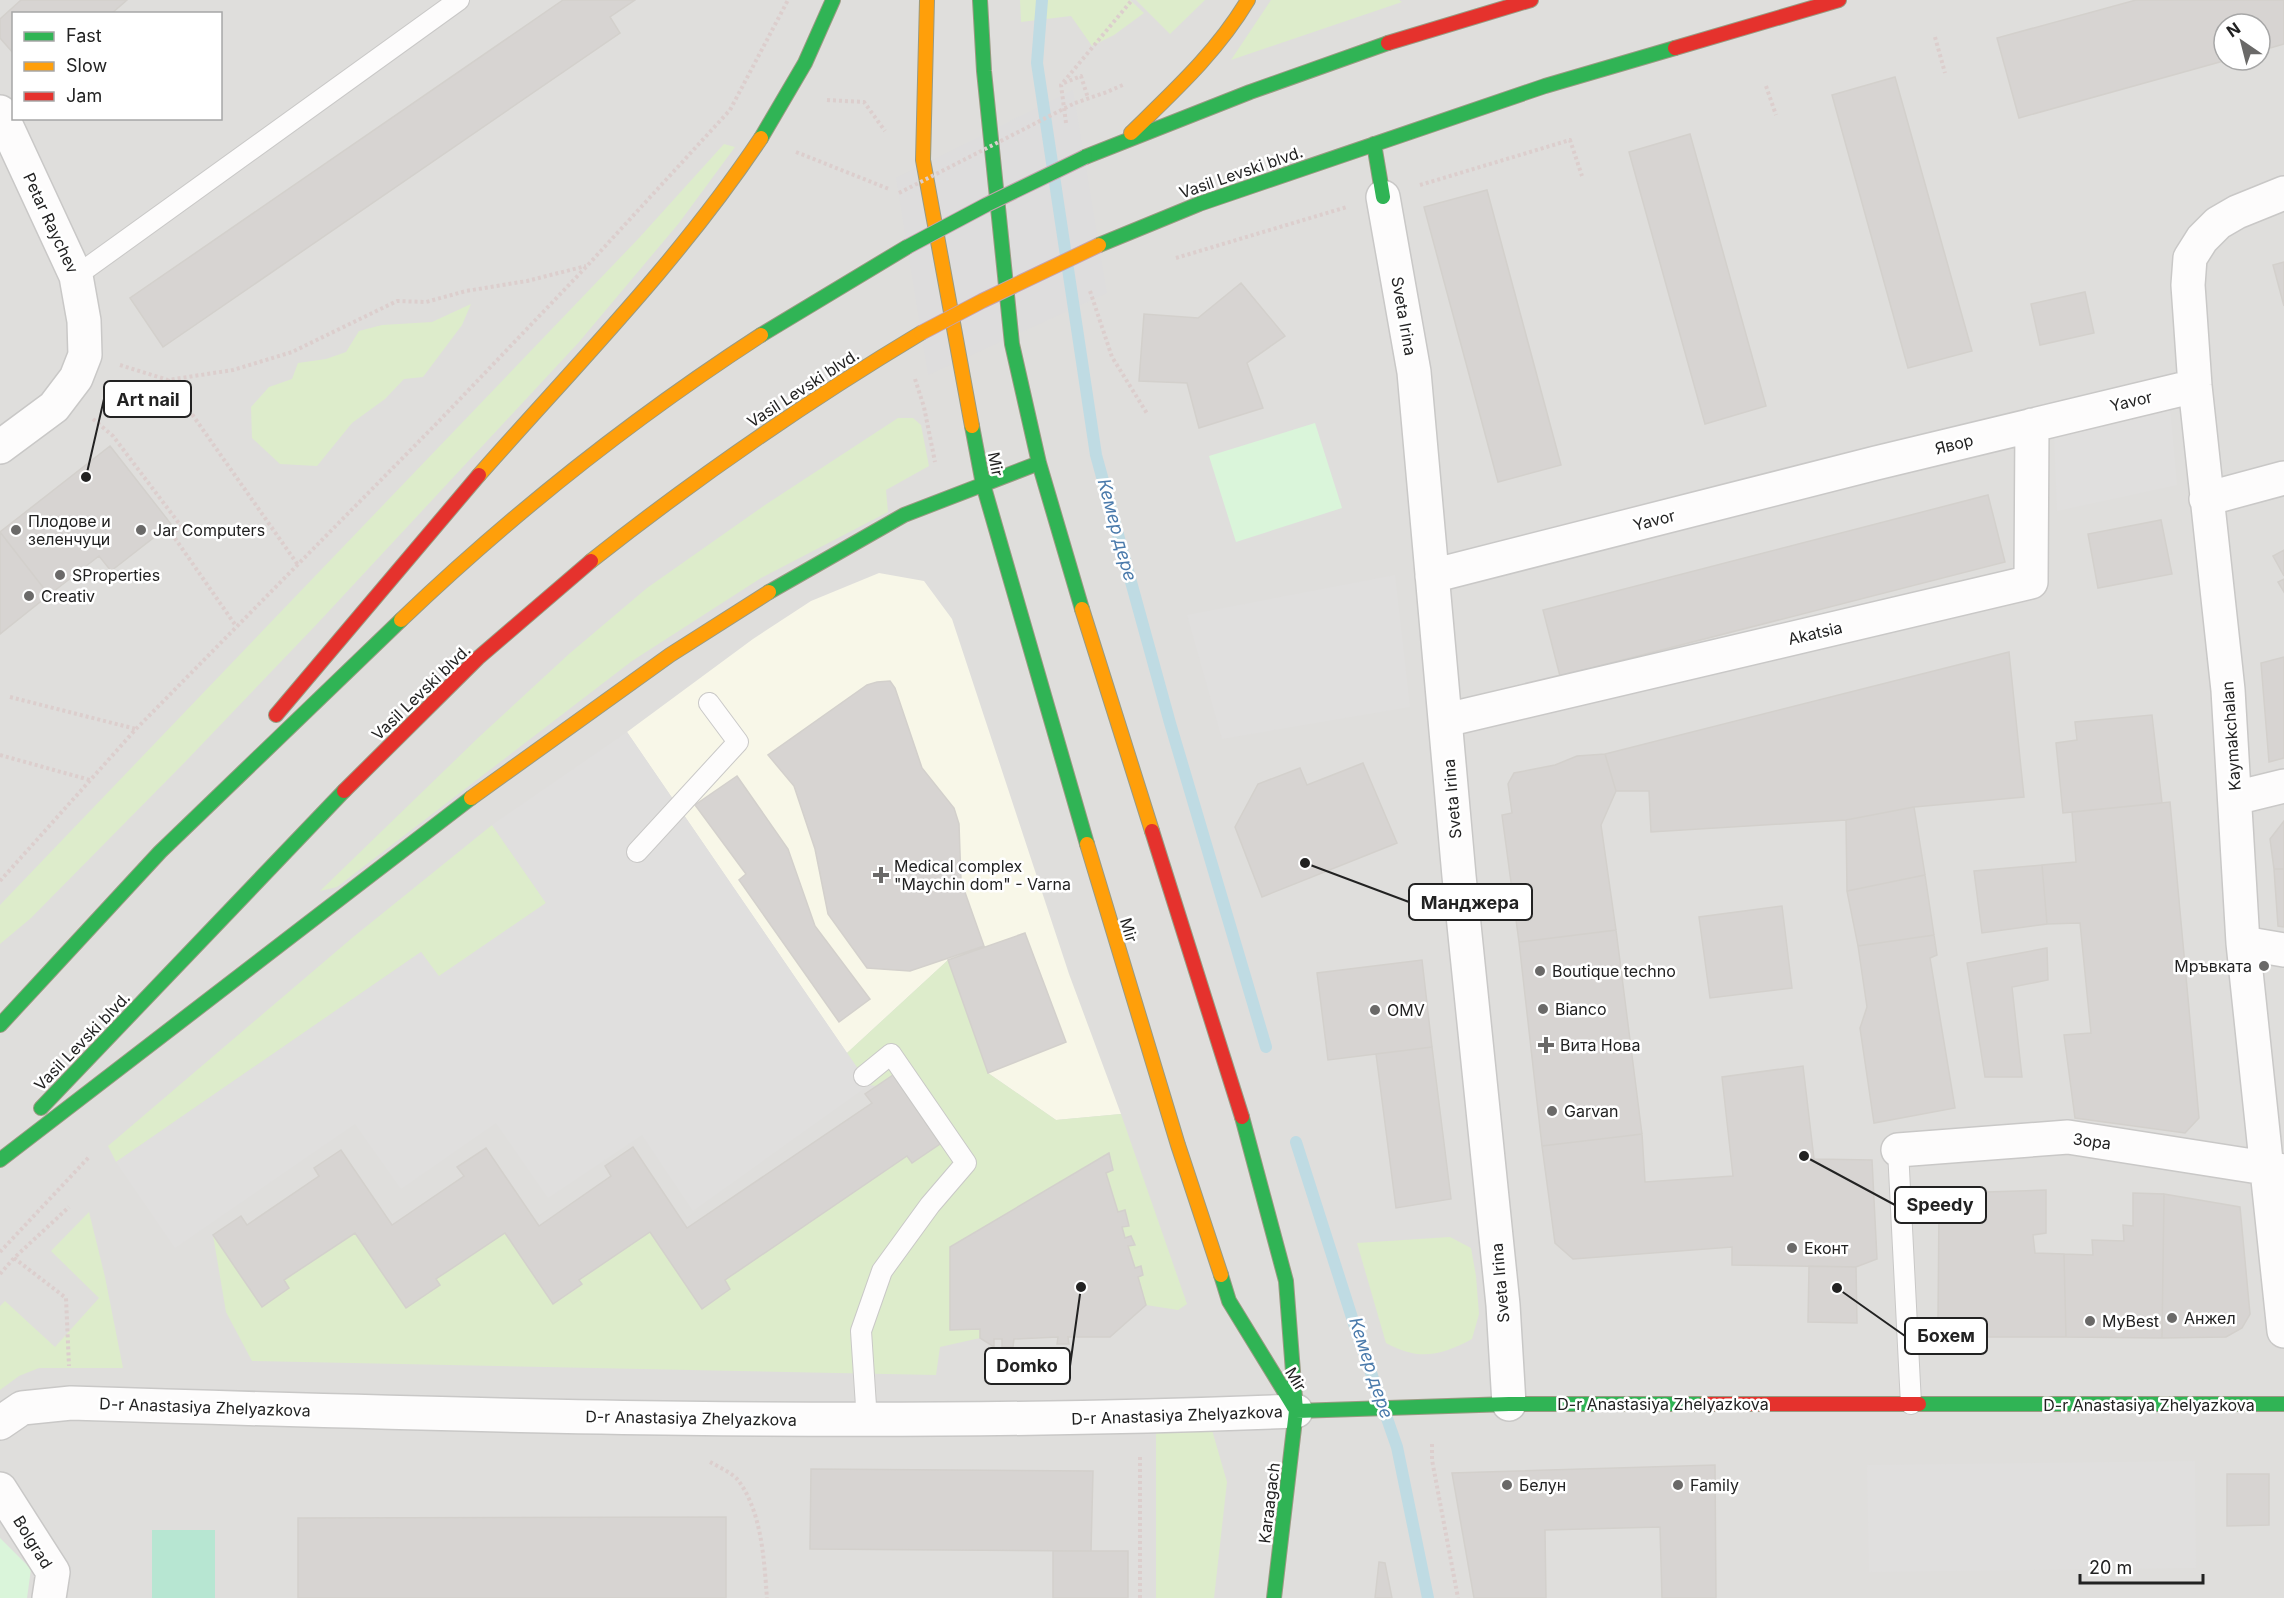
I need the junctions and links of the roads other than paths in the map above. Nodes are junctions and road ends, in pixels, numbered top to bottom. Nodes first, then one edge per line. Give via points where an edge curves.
1 (459, 0) edge
2 (833, 0) edge
3 (927, 0) edge
4 (980, 0) edge
5 (1248, 0) edge
6 (1531, 0) edge
7 (1839, 0) edge
8 (0, 112) edge
9 (1121, 142) junction
10 (1374, 144) junction
11 (2284, 193) edge
12 (1383, 197) joint
13 (76, 276) junction
14 (2195, 386) junction
15 (2032, 425) junction
16 (0, 447) edge
17 (1039, 463) junction
18 (2284, 477) edge
19 (983, 484) junction
20 (2206, 499) junction
21 (1432, 576) junction
22 (709, 703) dead end
23 (1446, 720) junction
24 (266, 726) dead end
25 (251, 744) dead end
26 (2284, 786) edge
27 (2235, 798) junction
28 (160, 852) junction
29 (637, 852) dead end
30 (2243, 944) junction
31 (2284, 950) edge
32 (0, 1025) edge
33 (864, 1076) dead end
34 (1898, 1150) joint
35 (0, 1151) edge
36 (0, 1160) edge
37 (2275, 1170) edge
38 (2284, 1331) edge
39 (1509, 1404) junction
40 (1911, 1404) junction
41 (2284, 1404) edge
42 (1296, 1411) junction
43 (867, 1421) junction
44 (0, 1423) edge
45 (0, 1489) edge
46 (49, 1598) edge
47 (1274, 1598) edge

1 - 13 lane
2 - 24 main road via 794,86 739,174 650,285 471,483
3 - 19 main road, Mir via 923,160
4 - 17 main road, Mir via 1012,344
5 - 9 main road via 1215,49
6 - 9 main road via 1282,79
7 - 10 main road, Vasil Levski blvd. via 1604,67
8 - 13 street, Petar Raychev
9 - 28 main road, bridge via 986,205 908,247 800,310 638,419 560,479 443,580
10 - 12 main road
10 - 35 main road, Vasil Levski blvd., bridge via 1199,204 1099,245 982,301 859,370 700,478 623,535 478,659 397,737
11 - 14 street, Kaymakchalan via 2218,223 2190,258 2188,285
12 - 21 street, Sveta Irina via 1414,372
13 - 16 street, Petar Raychev via 85,354 76,378 54,407
14 - 15 street, Yavor
14 - 20 street, Kaymakchalan
15 - 21 street, Yavor
15 - 23 street, Akatsia via 2031,582
17 - 19 main road
17 - 42 main road, Mir via 1245,1128 1286,1281
18 - 20 street
19 - 36 main road via 883,526 744,606 670,655 456,809
19 - 42 main road, Mir via 1113,934 1229,1301
20 - 27 street, Kaymakchalan via 2228,690
21 - 23 street, Sveta Irina
22 - 29 lane via 738,742
23 - 39 street, Sveta Irina via 1503,1305
25 - 28 main road
26 - 27 street
27 - 30 street, Kaymakchalan
28 - 32 main road
30 - 31 street
30 - 37 street, Kaymakchalan
33 - 43 lane via 891,1054 966,1163 882,1271 861,1331
34 - 37 street, Зора via 2068,1137
34 - 40 lane
37 - 38 street, Kaymakchalan
39 - 40 main road, D-r Anastasiya Zhelyazkova
39 - 42 main road, D-r Anastasiya Zhelyazkova
40 - 41 main road, D-r Anastasiya Zhelyazkova
42 - 43 street, D-r Anastasiya Zhelyazkova via 1140,1418
42 - 47 main road, Karaagach
43 - 44 street, D-r Anastasiya Zhelyazkova via 70,1403 22,1408
45 - 46 street, Bolgrad via 52,1572

